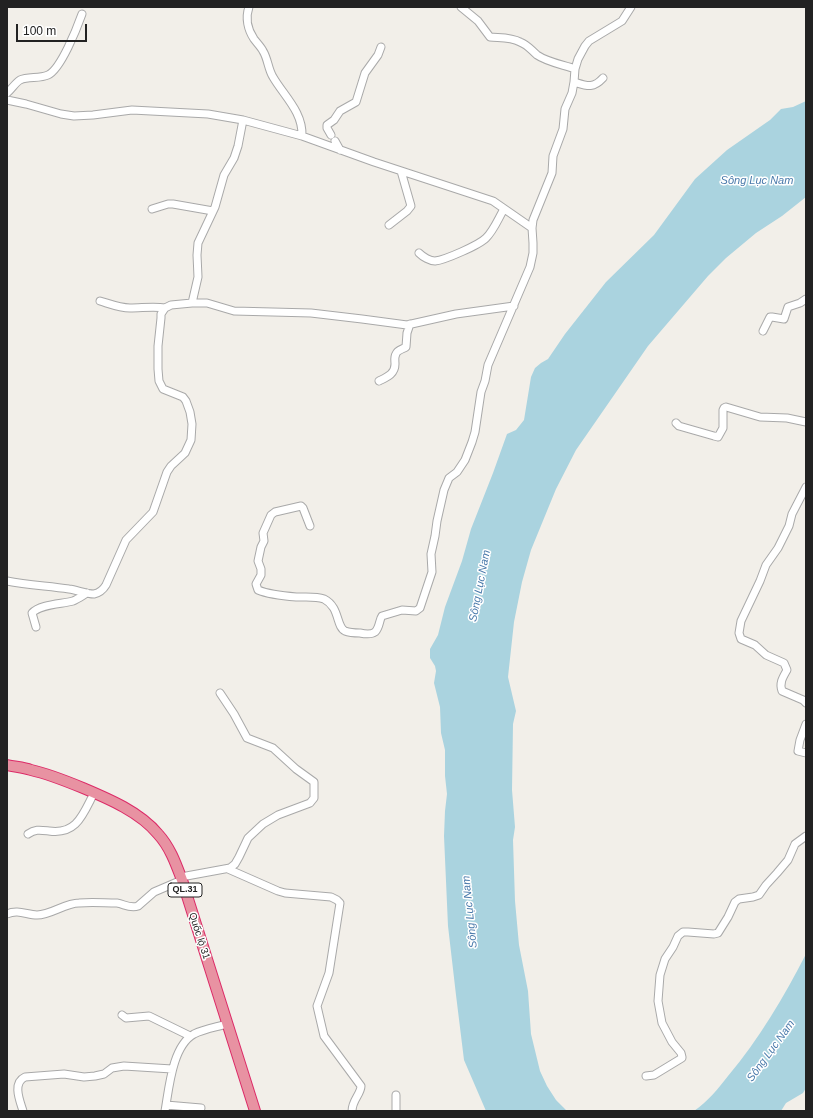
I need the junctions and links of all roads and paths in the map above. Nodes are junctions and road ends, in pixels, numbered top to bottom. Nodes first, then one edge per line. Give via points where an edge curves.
1 (249, 7) edge
2 (461, 7) edge
3 (631, 7) edge
4 (82, 14) dead end
5 (381, 47) dead end
6 (575, 69) junction
7 (603, 78) dead end
8 (574, 82) junction
9 (7, 93) edge
10 (7, 100) edge
11 (243, 120) junction
12 (302, 136) junction
13 (340, 150) junction
14 (401, 171) junction
15 (152, 209) dead end
16 (504, 209) junction
17 (213, 211) junction
18 (389, 225) dead end
19 (532, 228) junction
20 (419, 253) dead end
21 (806, 299) edge
22 (100, 301) dead end
23 (192, 303) junction
24 (514, 306) junction
25 (165, 308) junction
26 (410, 324) junction
27 (764, 331) dead end
28 (379, 381) dead end
29 (806, 422) edge
30 (676, 423) dead end
31 (806, 486) edge
32 (310, 526) dead end
33 (7, 581) edge
34 (87, 593) junction
35 (36, 627) dead end
36 (220, 693) dead end
37 (806, 703) edge
38 (806, 724) edge
39 (806, 753) edge
40 (7, 764) edge
41 (94, 793) junction
42 (28, 834) dead end
43 (806, 836) edge
44 (228, 869) junction
45 (181, 878) junction
46 (7, 914) edge
47 (122, 1015) dead end
48 (227, 1024) junction
49 (190, 1036) junction
50 (172, 1069) junction
51 (646, 1076) dead end
52 (396, 1095) dead end
53 (166, 1108) edge
54 (201, 1108) dead end
55 (23, 1111) edge
56 (255, 1111) edge
57 (352, 1111) edge
58 (396, 1111) edge

1 - 12 street via 247,16 250,31 265,54 273,77 297,112
2 - 6 street via 490,36 520,41 540,57
3 - 6 street via 622,21 585,46
4 - 9 street via 67,49 51,73 22,80
5 - 13 street via 364,73 356,102 340,111 327,125
6 - 8 street
7 - 8 street via 590,86
8 - 19 street via 564,109 563,129 553,156 552,173
10 - 11 street via 74,116 132,110 208,114
11 - 12 street
11 - 17 street via 237,149 224,175
12 - 13 street
13 - 14 street
14 - 16 street via 485,198
14 - 18 street via 411,206
15 - 17 street via 173,204
16 - 19 street
16 - 20 street via 488,236 476,245 436,261
17 - 23 street via 197,246 198,277
19 - 24 street via 531,263
21 - 27 street via 788,307 784,319 770,318
22 - 25 street via 125,308
23 - 25 street
23 - 26 street via 207,303 234,311 298,312
24 - 26 street via 456,314
24 - 32 street via 488,366 475,432 465,460 449,478 444,490 432,554 432,572 418,609 402,610 382,616 376,631 371,634 347,632 341,627 333,607 324,599 258,590 256,584 261,575 258,561 264,541 263,533 273,512 301,506
25 - 34 street via 160,318 159,381 163,389 183,397 186,401 192,424 191,440 184,455 167,472 153,512 126,540 105,588 96,593
26 - 28 street via 406,347 396,352 393,372
29 - 30 street via 760,417 726,407 723,410 722,428 718,436
31 - 37 street via 784,538 766,565 741,621 739,633 743,640 784,663 787,670 780,685 782,691
33 - 34 street
34 - 35 street via 75,601 34,610 32,615
36 - 44 street via 247,738 274,748 314,782 314,798 310,803 278,815 263,824 248,838 235,864
38 - 39 street via 798,751
40 - 41 highway, Quốc lộ 31 / QL.31 via 46,774
41 - 42 street via 80,820 73,827 59,832 36,830
41 - 45 highway, Quốc lộ 31 / QL.31 via 126,809 158,834 167,845
43 - 51 street via 794,844 788,860 759,894 735,902 718,933 683,932 678,936 660,975 658,1001 662,1023 682,1058 654,1075
44 - 45 street
44 - 57 street via 278,891 324,896 339,902 330,970 317,1006 324,1036 361,1086
45 - 46 street via 154,892 134,907 116,903 80,903 37,915 15,912
45 - 48 highway, Quốc lộ 31 / QL.31
47 - 49 street via 126,1018 149,1016
48 - 49 street
48 - 56 highway, Quốc lộ 31 / QL.31
49 - 50 street via 181,1048
50 - 53 street
50 - 55 street via 124,1066 112,1068 104,1074 95,1076 25,1076 20,1081 18,1091
52 - 58 street
53 - 54 street

